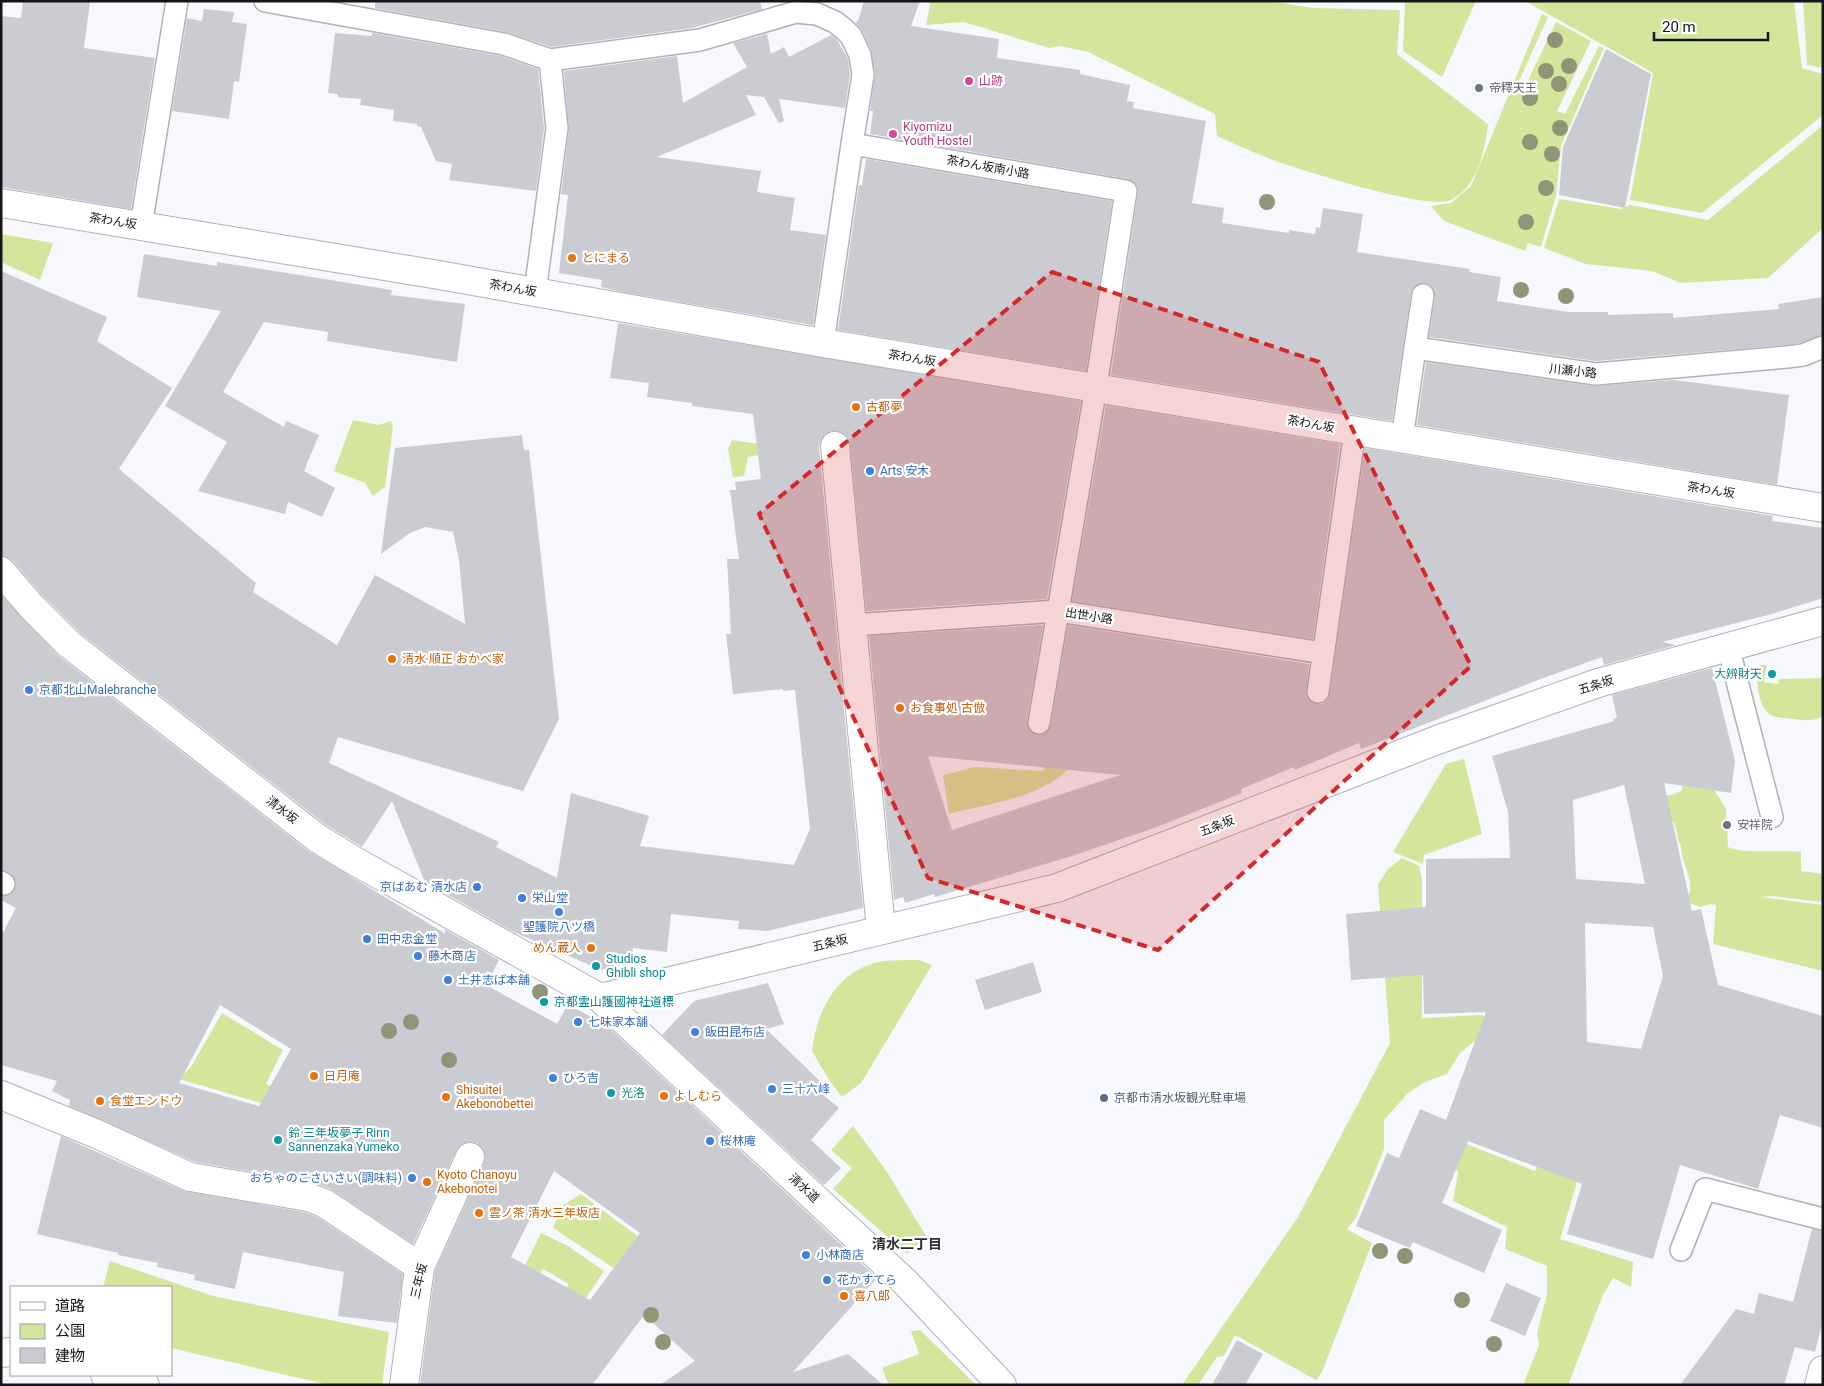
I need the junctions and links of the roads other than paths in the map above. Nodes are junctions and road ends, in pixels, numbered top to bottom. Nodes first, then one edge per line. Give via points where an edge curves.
1 (178, 1) edge
2 (265, 1) edge
3 (550, 60) junction
4 (852, 144) junction
5 (1, 203) edge
6 (141, 226) junction
7 (535, 292) junction
8 (1423, 295) dead end
9 (823, 343) junction
10 (1415, 348) junction
11 (1823, 348) edge
12 (1096, 387) junction
13 (1354, 431) junction
14 (1402, 439) junction
15 (834, 446) dead end
16 (1823, 508) edge
17 (1, 571) edge
18 (1058, 611) junction
19 (1823, 621) edge
20 (852, 625) junction
21 (1728, 646) junction
22 (1324, 653) junction
23 (1318, 692) dead end
24 (1039, 723) dead end
25 (1772, 817) dead end
26 (881, 930) junction
27 (600, 998) junction
28 (1, 1095) edge
29 (470, 1157) dead end
30 (1823, 1219) edge
31 (1681, 1250) dead end
32 (420, 1267) junction
33 (1823, 1370) edge
34 (109, 1376) edge
35 (145, 1385) edge
36 (404, 1385) edge
37 (1002, 1385) edge
38 (1818, 1385) edge

1 - 6 lane
2 - 3 lane via 504,44
3 - 4 lane via 700,40 796,12 817,14 844,29 860,55 863,75
3 - 7 lane via 557,128
4 - 9 lane
4 - 12 lane, 茶わん坂南小路 via 1126,192
5 - 6 street, 茶わん坂
6 - 7 street, 茶わん坂
7 - 9 street, 茶わん坂
8 - 10 lane
9 - 12 street, 茶わん坂
10 - 11 lane, 川瀬小路 via 1596,374 1787,357
10 - 14 lane
12 - 13 street, 茶わん坂
12 - 18 lane
13 - 14 street, 茶わん坂
13 - 22 lane
14 - 16 street, 茶わん坂
15 - 20 street
17 - 27 street, 清水坂 via 63,638 318,838 563,989
18 - 20 lane, 出世小路
18 - 22 lane, 出世小路
18 - 24 lane
19 - 21 street, 五条坂
20 - 26 street
21 - 25 lane
21 - 26 street, 五条坂 via 1598,683 1438,740 1057,888
22 - 23 lane
26 - 27 street, 五条坂
27 - 37 street, 清水道 via 906,1283
28 - 32 street via 190,1176 324,1202
29 - 32 street, 三年坂
30 - 31 lane via 1705,1189
32 - 36 street, 三年坂
33 - 38 street
34 - 35 street

